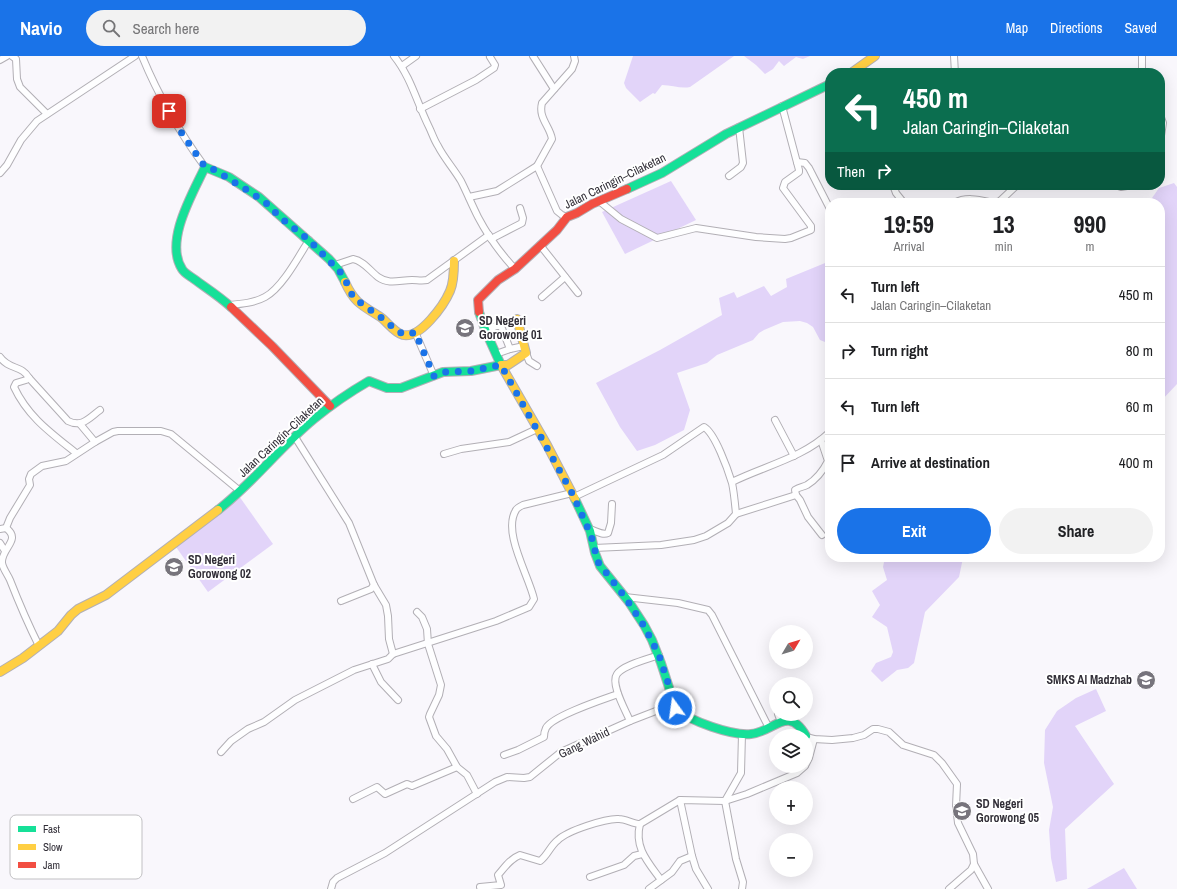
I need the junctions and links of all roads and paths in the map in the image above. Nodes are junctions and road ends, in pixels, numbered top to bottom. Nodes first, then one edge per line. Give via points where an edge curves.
1 (7, 56) edge
2 (12, 56) edge
3 (135, 56) edge
4 (142, 56) edge
5 (394, 56) edge
6 (416, 56) edge
7 (533, 56) edge
8 (574, 56) edge
9 (876, 56) edge
10 (954, 56) edge
11 (1142, 56) edge
12 (490, 57) edge
13 (0, 60) edge
14 (402, 66) junction
15 (858, 68) edge
16 (955, 68) edge
17 (1142, 68) edge
18 (825, 87) edge
19 (554, 89) junction
20 (782, 106) junction
21 (420, 109) junction
22 (47, 114) junction
23 (739, 127) junction
24 (798, 162) junction
25 (536, 166) junction
26 (205, 167) junction
27 (0, 173) edge
28 (729, 176) dead end
29 (1012, 190) edge
30 (469, 196) junction
31 (1003, 198) edge
32 (825, 199) edge
33 (599, 201) junction
34 (520, 208) dead end
35 (567, 218) junction
36 (490, 237) junction
37 (309, 240) junction
38 (540, 245) junction
39 (454, 261) junction
40 (335, 266) junction
41 (515, 269) junction
42 (565, 277) junction
43 (578, 293) dead end
44 (542, 297) dead end
45 (229, 306) junction
46 (517, 319) dead end
47 (486, 331) junction
48 (415, 332) junction
49 (510, 349) junction
50 (525, 350) junction
51 (496, 354) junction
52 (0, 357) edge
53 (501, 365) junction
54 (537, 366) dead end
55 (434, 376) junction
56 (29, 378) junction
57 (330, 406) junction
58 (100, 410) dead end
59 (775, 420) dead end
60 (80, 424) junction
61 (537, 429) junction
62 (825, 436) edge
63 (295, 437) junction
64 (821, 440) junction
65 (94, 442) junction
66 (76, 452) junction
67 (825, 452) edge
68 (444, 454) dead end
69 (794, 456) junction
70 (825, 468) edge
71 (732, 482) junction
72 (240, 491) junction
73 (573, 495) junction
74 (796, 495) junction
75 (612, 504) dead end
76 (736, 514) junction
77 (3, 529) edge
78 (589, 529) junction
79 (822, 535) dead end
80 (0, 543) edge
81 (594, 548) junction
82 (5, 551) junction
83 (374, 585) junction
84 (625, 597) junction
85 (341, 601) dead end
86 (417, 612) dead end
87 (428, 644) junction
88 (39, 646) junction
89 (393, 654) junction
90 (659, 655) junction
91 (372, 664) junction
92 (0, 672) edge
93 (618, 694) junction
94 (398, 700) dead end
95 (674, 704) junction
96 (630, 721) junction
97 (776, 721) edge
98 (789, 721) edge
99 (768, 728) junction
100 (802, 729) edge
101 (742, 734) junction
102 (813, 738) edge
103 (221, 752) dead end
104 (504, 755) dead end
105 (458, 767) junction
106 (797, 773) edge
107 (477, 794) junction
108 (353, 799) dead end
109 (680, 800) junction
110 (725, 801) junction
111 (640, 824) junction
112 (642, 854) junction
113 (692, 856) junction
114 (974, 864) junction
115 (590, 877) dead end
116 (661, 880) junction
117 (480, 886) dead end
118 (500, 887) edge
119 (331, 889) edge
120 (649, 889) edge
121 (708, 889) edge
122 (742, 889) edge
123 (949, 889) edge
124 (988, 889) edge

1 - 13 street
2 - 22 street via 16,60 20,87
3 - 22 street
4 - 26 street via 181,132
5 - 14 street
6 - 14 street
7 - 19 street
8 - 19 street via 572,69
9 - 15 street
10 - 16 street
11 - 17 street
12 - 21 street via 494,68
14 - 21 street
18 - 20 street, Jalan Caringin–Cilaketan
19 - 25 street via 542,103 540,110 552,139
20 - 23 street, Jalan Caringin–Cilaketan
20 - 24 street
21 - 30 street via 438,146
22 - 27 street via 31,127
23 - 28 street via 743,163
23 - 33 street, Jalan Caringin–Cilaketan via 662,173
24 - 32 street via 805,163 809,168
24 - 33 street via 798,172 785,182 783,188 812,228 791,238 756,237 696,228 657,238 621,219
25 - 30 street via 497,191
25 - 35 street via 557,211
26 - 37 street via 215,170 266,203
26 - 45 street via 183,214 177,242 178,259 182,270
29 - 31 street
30 - 36 street
33 - 35 street, Jalan Caringin–Cilaketan
34 - 36 street via 522,223
35 - 38 street, Jalan Caringin–Cilaketan
36 - 39 street
36 - 41 street
37 - 40 street
37 - 45 street via 273,291 246,304
38 - 41 street, Jalan Caringin–Cilaketan
38 - 42 street
39 - 40 street via 422,281 393,282 378,277 359,260 353,259
39 - 48 street via 452,286 443,304 431,321
40 - 48 street via 343,275 353,297 398,332 408,335
41 - 47 street, Jalan Caringin–Cilaketan via 498,280 478,300 478,310
42 - 43 street
42 - 44 street
45 - 57 street
46 - 50 street
47 - 49 street via 500,326
47 - 51 street, Jalan Caringin–Cilaketan
48 - 55 street
49 - 50 street
49 - 51 street
50 - 53 street via 508,365
50 - 54 street via 529,361
51 - 53 street, Jalan Caringin–Cilaketan
52 - 56 street via 4,362 24,371
53 - 55 street, Jalan Caringin–Cilaketan via 471,371 443,372
53 - 61 street
55 - 57 street, Jalan Caringin–Cilaketan via 401,388 382,387 369,381
56 - 60 street via 68,421
56 - 66 street via 16,383 15,389 35,419
57 - 63 street, Jalan Caringin–Cilaketan
58 - 60 street
59 - 69 street
60 - 65 street
61 - 68 street via 509,442
61 - 73 street
62 - 64 street
63 - 72 street, Jalan Caringin–Cilaketan
63 - 83 street via 349,523
64 - 67 street
64 - 69 street
65 - 66 street
65 - 72 street via 118,431 161,431 171,434
66 - 77 street via 66,461 42,466 31,474 30,485
69 - 71 street
70 - 74 street via 817,478 807,485 796,488
71 - 73 street via 716,441 704,428 663,455
71 - 76 street
72 - 88 street, Jalan Caringin–Cilaketan via 106,596 78,609 58,631
73 - 78 street
73 - 87 street via 523,505 516,509 512,531 534,599 532,604 496,622
74 - 76 street
74 - 79 street
75 - 78 street via 608,533
76 - 81 street via 728,523 694,540 661,545
77 - 82 street via 11,532 13,538
78 - 81 street
80 - 82 street
81 - 84 street via 600,566
82 - 88 street via 2,563
83 - 85 street via 371,589
83 - 89 street via 386,605
84 - 90 street
84 - 99 street via 678,602 708,610
86 - 87 street via 427,629
87 - 89 street
87 - 105 street via 442,685 430,717 436,736
88 - 92 street, Jalan Caringin–Cilaketan
89 - 91 street via 388,659
90 - 93 street via 628,666 617,673 615,678
90 - 95 street
91 - 94 street via 381,682
91 - 103 street via 341,676 295,700 264,722 248,729
93 - 96 street
93 - 104 street via 554,720 546,727 544,737
95 - 96 street, Gang Wahid
95 - 101 street via 678,712 689,718
96 - 107 street, Gang Wahid via 561,752 530,777 507,777
97 - 99 street
98 - 100 street via 796,722
99 - 101 street via 751,734
101 - 110 street via 741,773
102 - 114 street via 832,740 853,738 878,729 889,732 903,745 934,755 957,784 958,824 973,854
105 - 107 street via 467,775
105 - 108 street via 412,786 407,784 385,794 377,787
106 - 110 street
107 - 119 street, Gang Wahid via 385,853 337,878
109 - 110 street
109 - 111 street
109 - 113 street
110 - 122 street via 743,882
111 - 112 street via 638,841
111 - 118 street via 616,819 570,832 557,840 546,857 540,861 520,855 507,863 498,875
112 - 115 street via 634,856 624,865
112 - 116 street
113 - 116 street via 680,861 672,872
113 - 121 street via 696,869
114 - 123 street via 971,870
114 - 124 street
116 - 120 street
117 - 118 street

